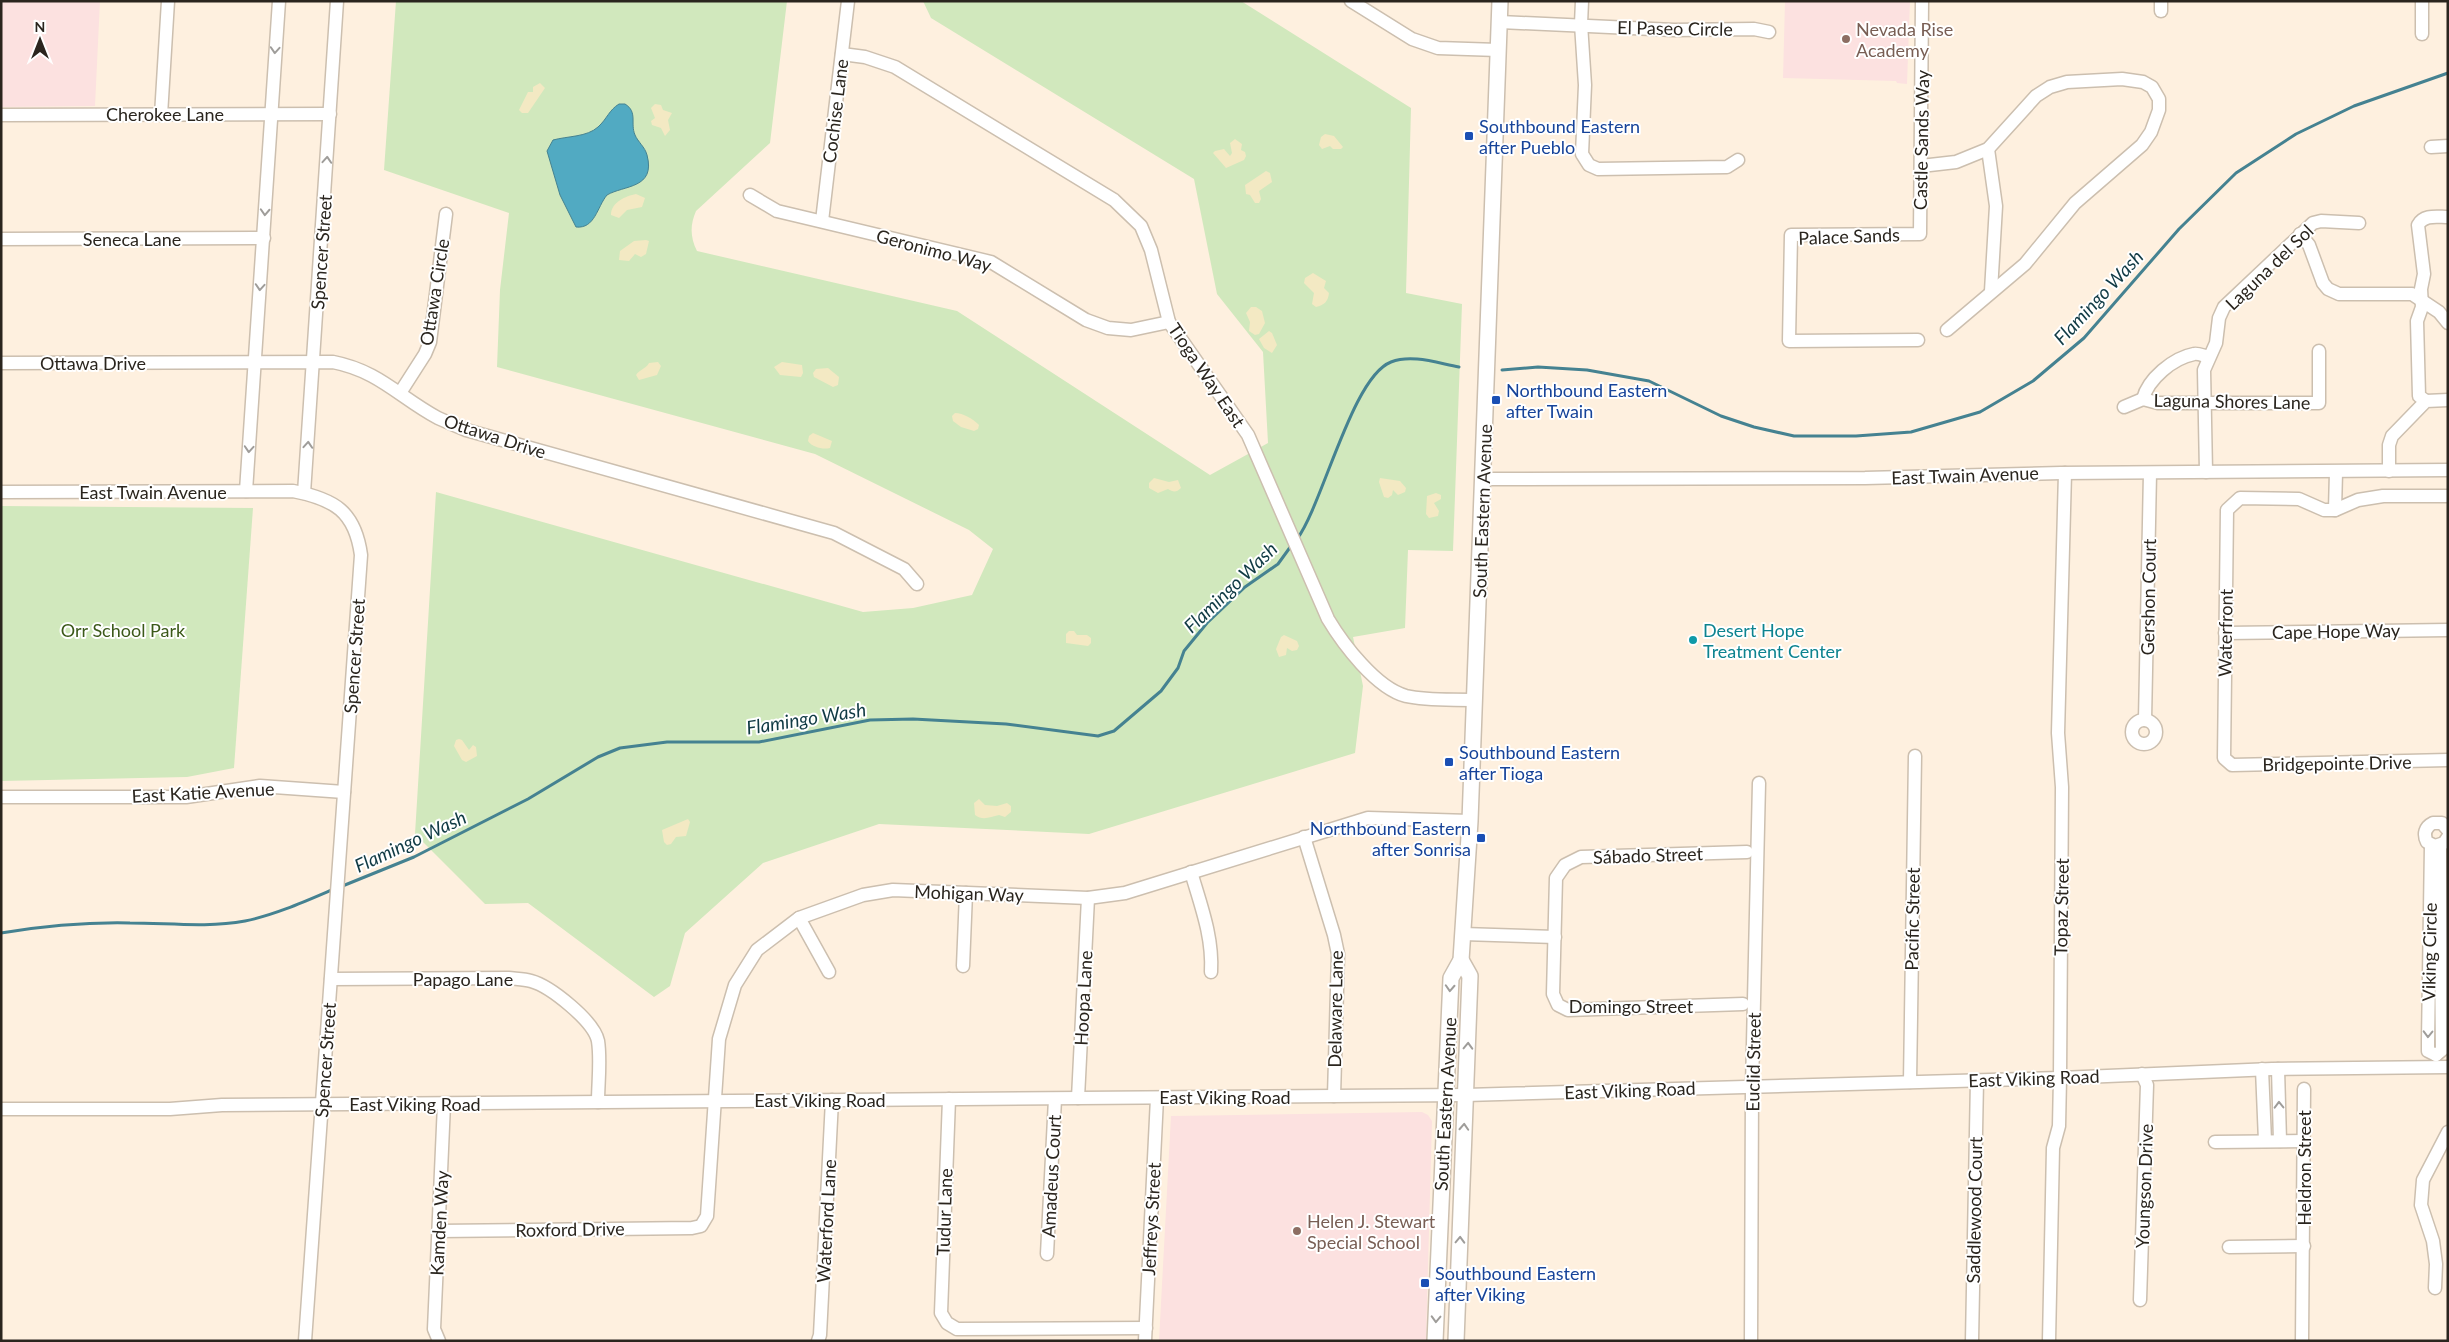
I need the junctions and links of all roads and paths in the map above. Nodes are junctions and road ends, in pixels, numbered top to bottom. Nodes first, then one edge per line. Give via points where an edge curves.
1 (168, 1) edge
2 (279, 1) edge
3 (337, 1) edge
4 (848, 1) edge
5 (1351, 1) edge
6 (1500, 1) edge
7 (1582, 1) edge
8 (1922, 1) edge
9 (2422, 1) edge
10 (1500, 22) junction
11 (1581, 24) junction
12 (1768, 32) dead end
13 (2422, 34) dead end
14 (1498, 50) junction
15 (842, 54) junction
16 (161, 114) junction
17 (270, 114) junction
18 (330, 114) junction
19 (1, 115) edge
20 (2448, 146) edge
21 (2431, 147) dead end
22 (1988, 149) junction
23 (1738, 160) dead end
24 (1921, 166) junction
25 (750, 195) dead end
26 (446, 214) dead end
27 (2448, 217) edge
28 (822, 221) junction
29 (2359, 223) dead end
30 (1920, 234) joint
31 (2300, 234) junction
32 (264, 238) junction
33 (1, 239) edge
34 (1991, 291) junction
35 (2421, 299) junction
36 (1169, 322) junction
37 (2448, 323) edge
38 (1947, 330) dead end
39 (1918, 340) dead end
40 (2319, 351) dead end
41 (2209, 357) junction
42 (254, 362) junction
43 (313, 362) junction
44 (1, 364) edge
45 (400, 393) junction
46 (2143, 399) junction
47 (2426, 400) junction
48 (2448, 400) edge
49 (2205, 403) junction
50 (2124, 408) dead end
51 (2448, 470) edge
52 (2389, 471) junction
53 (2206, 472) junction
54 (2336, 472) junction
55 (2065, 473) junction
56 (2150, 473) junction
57 (1483, 479) junction
58 (246, 491) junction
59 (1, 492) edge
60 (304, 494) junction
61 (2448, 496) edge
62 (2335, 510) junction
63 (917, 584) dead end
64 (2448, 630) edge
65 (2225, 633) junction
66 (1475, 700) junction
67 (2145, 720) dead end
68 (1915, 756) dead end
69 (2448, 760) edge
70 (2228, 762) joint
71 (1759, 783) dead end
72 (344, 792) junction
73 (1, 797) edge
74 (1470, 821) junction
75 (2448, 830) edge
76 (1304, 837) junction
77 (2440, 843) edge
78 (1747, 852) dead end
79 (1191, 872) junction
80 (966, 893) junction
81 (1088, 898) junction
82 (799, 918) junction
83 (1462, 934) junction
84 (1555, 937) junction
85 (1461, 960) junction
86 (963, 966) dead end
87 (829, 972) dead end
88 (1211, 972) dead end
89 (331, 979) junction
90 (1743, 1004) dead end
91 (2440, 1063) edge
92 (2262, 1069) junction
93 (2278, 1069) junction
94 (2142, 1074) junction
95 (2060, 1078) junction
96 (1976, 1080) junction
97 (1910, 1082) junction
98 (1752, 1087) junction
99 (2304, 1089) dead end
100 (1444, 1095) junction
101 (1466, 1095) junction
102 (1334, 1096) junction
103 (1055, 1098) junction
104 (1078, 1098) junction
105 (1157, 1098) junction
106 (832, 1100) junction
107 (949, 1100) junction
108 (716, 1101) junction
109 (598, 1102) junction
110 (322, 1104) junction
111 (444, 1104) junction
112 (1, 1110) edge
113 (2448, 1132) edge
114 (2265, 1141) junction
115 (2280, 1141) junction
116 (2305, 1141) junction
117 (2215, 1142) dead end
118 (701, 1226) joint
119 (438, 1231) junction
120 (2229, 1246) dead end
121 (2304, 1246) junction
122 (1047, 1254) dead end
123 (2434, 1288) dead end
124 (2140, 1300) dead end
125 (1146, 1334) edge
126 (305, 1341) edge
127 (439, 1341) edge
128 (818, 1341) edge
129 (1435, 1341) edge
130 (1456, 1341) edge
131 (1751, 1341) edge
132 (1972, 1341) edge
133 (2049, 1341) edge
134 (2302, 1341) edge

1 - 16 street
2 -> 17 street
3 - 18 street, Spencer Street
4 - 15 street, Cochise Lane
5 - 14 street via 1412,39 1438,48
6 - 10 main road, South Eastern Avenue
7 - 11 street
8 - 24 street, Castle Sands Way
9 - 13 street
10 - 11 street, El Paseo Circle
10 - 14 main road, South Eastern Avenue
11 - 12 street, El Paseo Circle
11 - 23 street via 1586,85 1584,160 1598,169 1727,167
14 - 57 main road, South Eastern Avenue
15 - 28 street, Cochise Lane
15 - 36 street, Tioga Way East via 865,57 894,67 1126,209 1141,226 1151,250
16 - 17 street, Cherokee Lane
16 - 19 street, Cherokee Lane
17 - 18 street, Cherokee Lane
17 -> 32 street
43 -> 18 street, Spencer Street
20 - 21 street
22 - 24 street via 1956,162
22 - 34 street via 1996,206
22 - 34 street via 2036,96 2067,82 2122,79 2143,82 2152,86 2160,99 2160,110 2142,145 2075,203 2025,264
24 - 30 street, Castle Sands Way
25 - 28 street, Geronimo Way via 777,211
26 - 45 street, Ottawa Circle via 430,342
27 - 35 street via 2427,216 2418,225 2424,274
28 - 36 street, Geronimo Way via 991,262 1086,320 1108,328 1131,330
29 - 31 street, Laguna del Sol via 2321,220
30 - 39 street, Palace Sands via 1791,235 1789,341
31 - 35 street via 2310,245 2328,289 2339,294 2412,294
31 - 41 street, Laguna del Sol via 2224,307 2216,343
32 - 33 street, Seneca Lane
32 -> 42 street
34 - 38 street
35 - 37 street
35 - 47 street via 2417,321 2419,396
36 - 66 street, Tioga Way East via 1248,435 1328,619 1343,644 1381,682 1404,695
40 - 49 street, Laguna Shores Lane via 2319,403
41 - 46 street via 2195,354 2172,363 2146,388
41 - 49 street, Laguna del Sol via 2203,379
42 - 43 street, Ottawa Drive
42 - 44 street, Ottawa Drive
42 -> 58 street
43 - 45 street, Ottawa Drive via 355,366
60 -> 43 street, Spencer Street
45 - 63 street, Ottawa Drive via 437,417 466,430 834,533 904,569
46 - 49 street, Laguna Shores Lane via 2158,403
46 - 50 street, Laguna Shores Lane
47 - 48 street
47 - 52 street via 2392,436
49 - 53 street, Laguna del Sol
51 - 52 street, East Twain Avenue
52 - 54 street, East Twain Avenue
53 - 54 street, East Twain Avenue
53 - 56 street, East Twain Avenue
54 - 62 street
55 - 56 street, East Twain Avenue
55 - 57 street, East Twain Avenue via 1865,478
55 - 95 street, Topaz Street via 2058,733 2062,787
56 - 67 street, Gershon Court
57 - 66 main road, South Eastern Avenue
58 - 59 street, East Twain Avenue
58 - 60 street, East Twain Avenue
60 - 72 street, Spencer Street via 328,500 347,516 359,538 361,555
61 - 62 street via 2382,496 2358,500
62 - 65 street, Waterfront via 2324,510 2299,499 2279,498 2240,498 2227,510
64 - 65 street, Cape Hope Way
65 - 70 street, Waterfront via 2224,758
66 - 74 main road, South Eastern Avenue
68 - 97 street, Pacific Street
69 - 70 street, Bridgepointe Drive via 2232,765
71 - 98 street, Euclid Street
72 - 73 street, East Katie Avenue via 260,786 186,797
72 - 89 street, Spencer Street
74 - 76 street, Mohigan Way via 1368,818
74 - 83 main road, South Eastern Avenue
75 - 77 street, Viking Circle via 2437,822 2426,829 2425,838
76 - 79 street, Mohigan Way
76 - 102 street, Delaware Lane via 1338,954
77 - 91 street, Viking Circle
78 - 84 street, Sábado Street via 1581,857 1565,865 1556,878
79 - 81 street, Mohigan Way via 1125,893
79 - 88 street via 1208,930
80 - 81 street, Mohigan Way
80 - 82 street, Mohigan Way via 893,890 863,895
80 - 86 street
81 - 104 street, Hoopa Lane
82 - 87 street
82 - 108 street, Mohigan Way via 757,950 735,985 719,1039
83 - 84 street
83 - 85 main road, South Eastern Avenue
84 - 90 street, Domingo Street via 1553,994 1558,1005 1568,1010
85 -> 100 main road, South Eastern Avenue via 1451,978
101 -> 85 main road, South Eastern Avenue via 1470,976
89 - 109 street, Papago Lane via 508,978 532,981 546,988 587,1021 594,1031 598,1042
89 - 110 street, Spencer Street
91 - 93 street, East Viking Road
92 - 93 street, East Viking Road
92 - 94 street, East Viking Road
92 - 114 street
115 -> 93 street
94 - 95 street, East Viking Road
94 - 124 street, Youngson Drive via 2147,1086
95 - 96 street, East Viking Road
95 - 133 street, Topaz Street via 2059,1126 2053,1148
96 - 97 street, East Viking Road
96 - 132 street, Saddlewood Court
97 - 98 street, East Viking Road
98 - 101 street, East Viking Road
98 - 131 street, Euclid Street
99 - 116 street, Heldron Street
100 - 101 street, East Viking Road
100 - 102 street, East Viking Road
100 -> 129 main road, South Eastern Avenue
130 -> 101 main road, South Eastern Avenue
102 - 105 street, East Viking Road
103 - 104 street, East Viking Road
103 - 107 street, East Viking Road
103 - 122 street, Amadeus Court
104 - 105 street, East Viking Road
105 - 125 street, Jeffreys Street
106 - 107 street, East Viking Road
106 - 108 street, East Viking Road
106 - 128 street, Waterford Lane
107 - 125 street, Tudur Lane via 940,1313 947,1323 957,1329
108 - 109 street, East Viking Road
108 - 118 street, Mohigan Way via 707,1216
109 - 111 street, East Viking Road
110 - 111 street, East Viking Road
110 - 112 street, East Viking Road
110 - 126 street, Spencer Street
111 - 119 street, Kamden Way
113 - 123 street via 2423,1180 2421,1205 2433,1241 2436,1264
114 - 115 street
114 - 117 street
115 - 116 street
116 - 121 street, Heldron Street
118 - 119 street, Roxford Drive
119 - 127 street, Kamden Way via 434,1328
120 - 121 street, Heldron Street
121 - 134 street, Heldron Street

